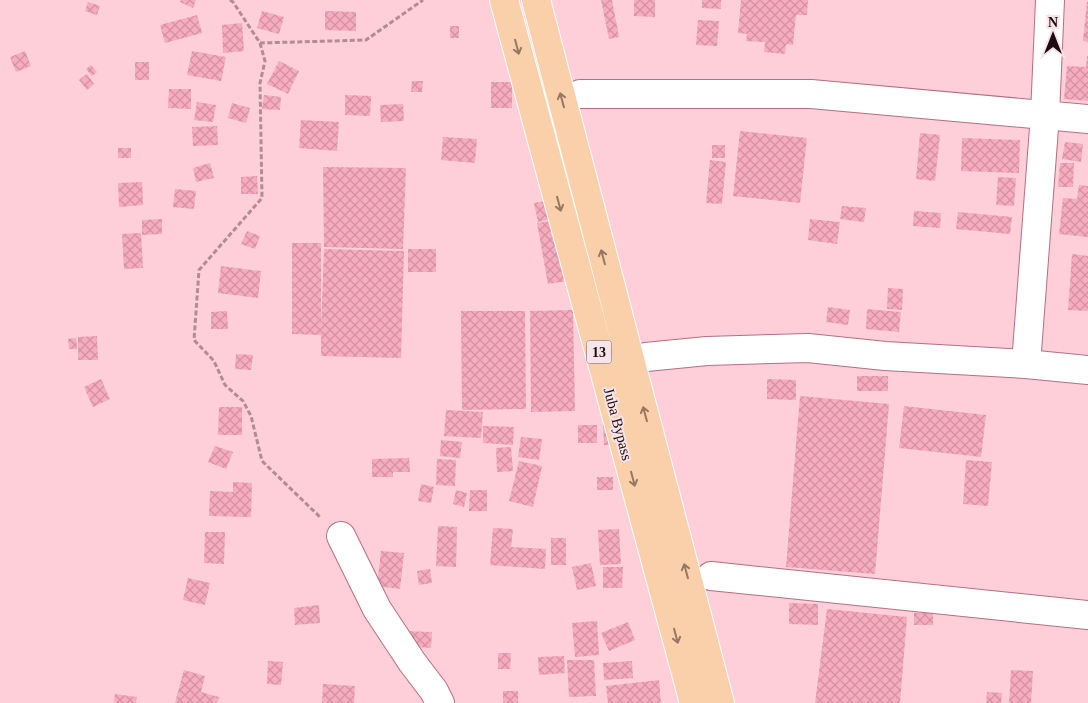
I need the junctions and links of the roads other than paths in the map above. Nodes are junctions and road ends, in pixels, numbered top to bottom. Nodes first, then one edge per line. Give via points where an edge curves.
1 (504, 0) edge
2 (536, 0) edge
3 (1050, 0) edge
4 (580, 94) dead end
5 (1046, 115) junction
6 (1088, 119) edge
7 (646, 357) dead end
8 (1026, 364) junction
9 (1088, 370) edge
10 (340, 536) road end
11 (711, 576) dead end
12 (1088, 615) edge
13 (440, 703) edge
14 (694, 703) edge
15 (720, 703) edge

1 -> 14 main road, Juba Bypass / 13
15 -> 2 main road, Juba Bypass
3 - 5 street
4 - 5 street via 811,94
5 - 6 street
5 - 8 street
7 - 8 street via 707,351 808,348
8 - 9 street
10 - 13 street via 378,609
11 - 12 street

